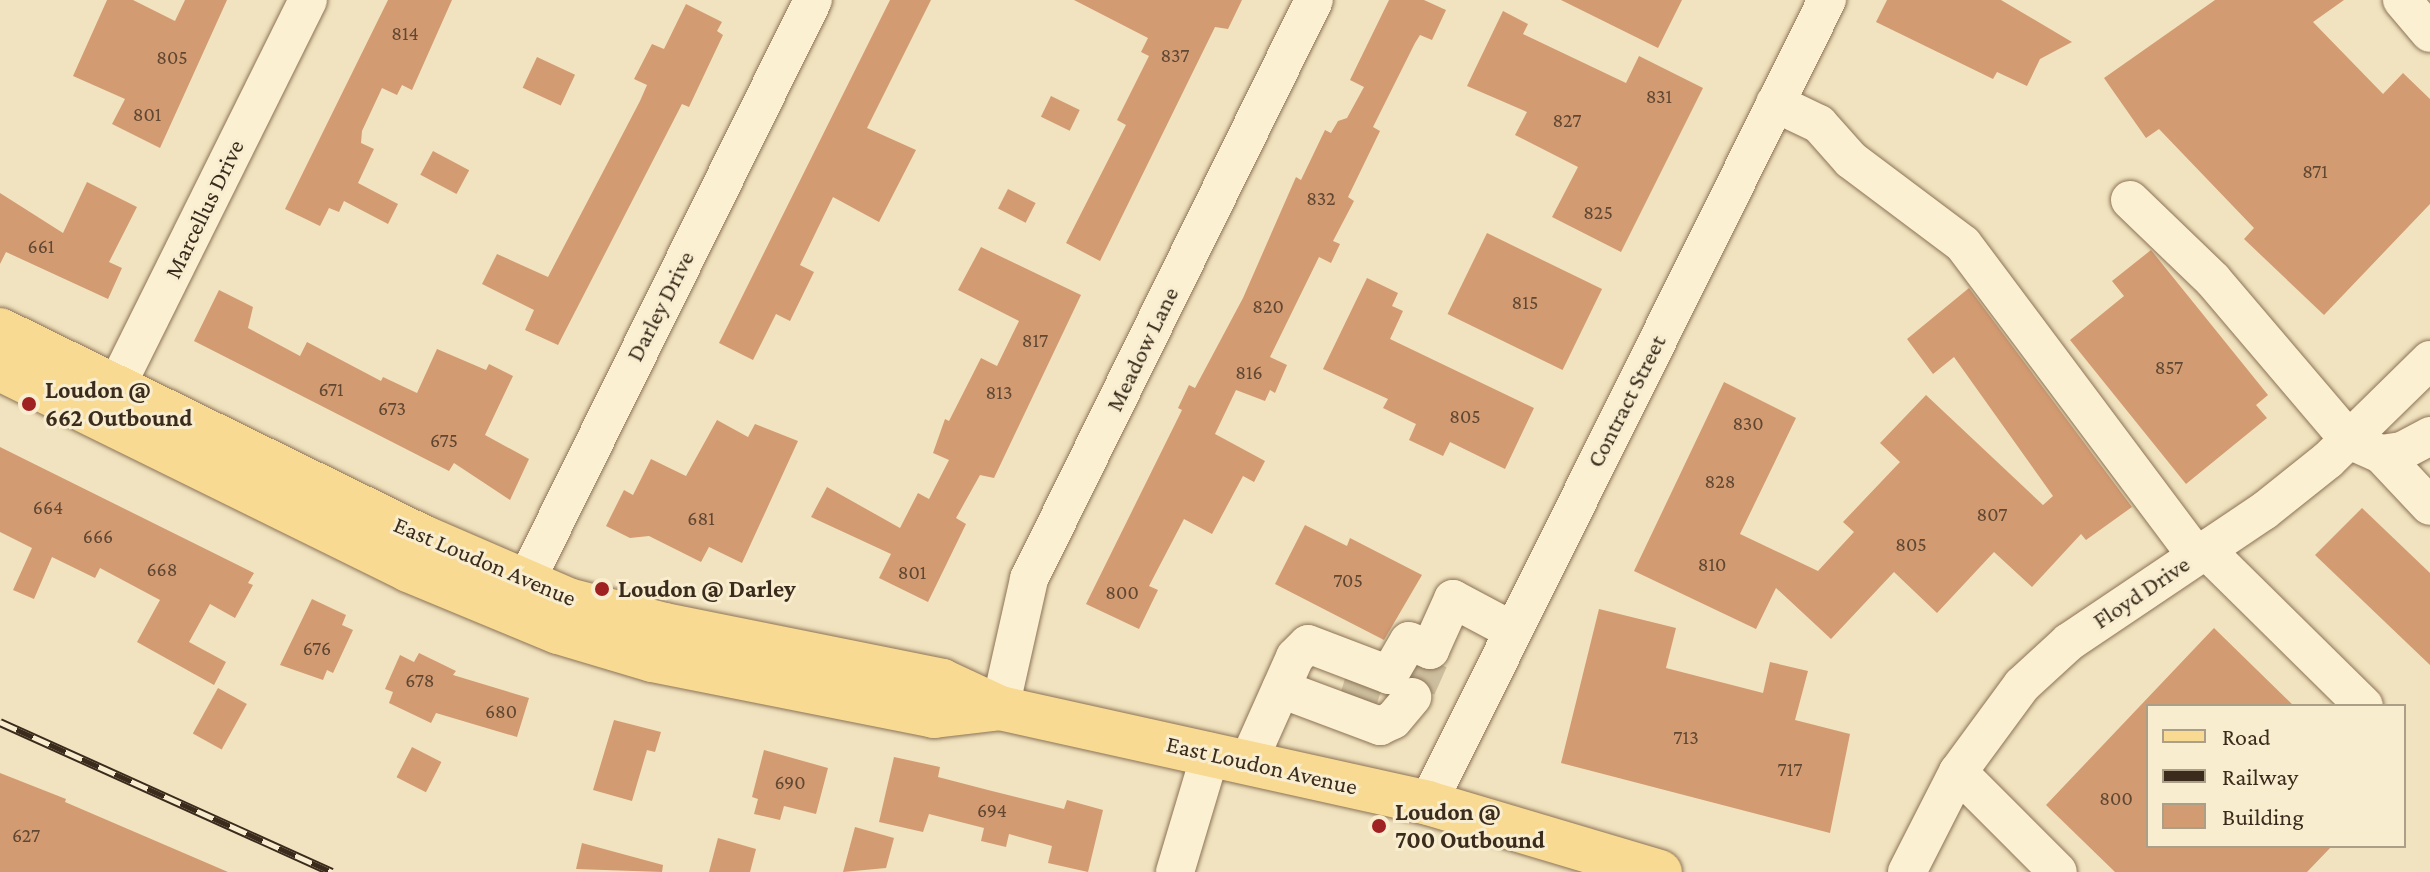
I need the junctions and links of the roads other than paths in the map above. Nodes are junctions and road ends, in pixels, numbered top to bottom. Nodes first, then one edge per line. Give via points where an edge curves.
1 (308, 0) edge
2 (813, 0) edge
3 (1314, 0) edge
4 (1827, 0) edge
5 (2402, 0) edge
6 (2430, 33) edge
7 (1775, 103) junction
8 (2130, 200) dead end
9 (0, 330) edge
10 (2430, 360) edge
11 (0, 369) edge
12 (108, 403) junction
13 (2430, 436) edge
14 (2365, 447) junction
15 (2430, 506) edge
16 (2200, 552) junction
17 (518, 598) junction
18 (1511, 630) junction
19 (1391, 681) junction
20 (1281, 689) junction
21 (2362, 704) edge
22 (1000, 708) junction
23 (1230, 756) junction
24 (1958, 772) junction
25 (1428, 803) junction
26 (1175, 872) edge
27 (1660, 872) edge
28 (1907, 872) edge
29 (2058, 872) edge

1 - 12 street, Marcellus Drive
2 - 17 street, Darley Drive
3 - 22 street, Meadow Lane via 1029,579
4 - 7 street, Contract Street
5 - 6 street
7 - 16 street via 1819,124 1862,170 1963,244
7 - 18 street, Contract Street
8 - 14 street via 2213,280
9 - 12 main road, East Loudon Avenue
10 - 14 street, Floyd Drive
11 - 12 main road, East Loudon Avenue
12 - 17 main road, East Loudon Avenue
13 - 14 street via 2402,451
14 - 15 street
14 - 16 street, Floyd Drive
16 - 21 street
16 - 24 street, Floyd Drive via 2069,642 2022,685
17 - 22 main road, East Loudon Avenue via 942,681
18 - 19 street via 1453,599
18 - 25 street, Contract Street
19 - 20 street
19 - 20 street via 1308,644 1295,657
20 - 23 street
22 - 23 main road, East Loudon Avenue
23 - 25 main road, East Loudon Avenue
23 - 26 street
24 - 28 street, Floyd Drive
24 - 29 street
25 - 27 main road, East Loudon Avenue

